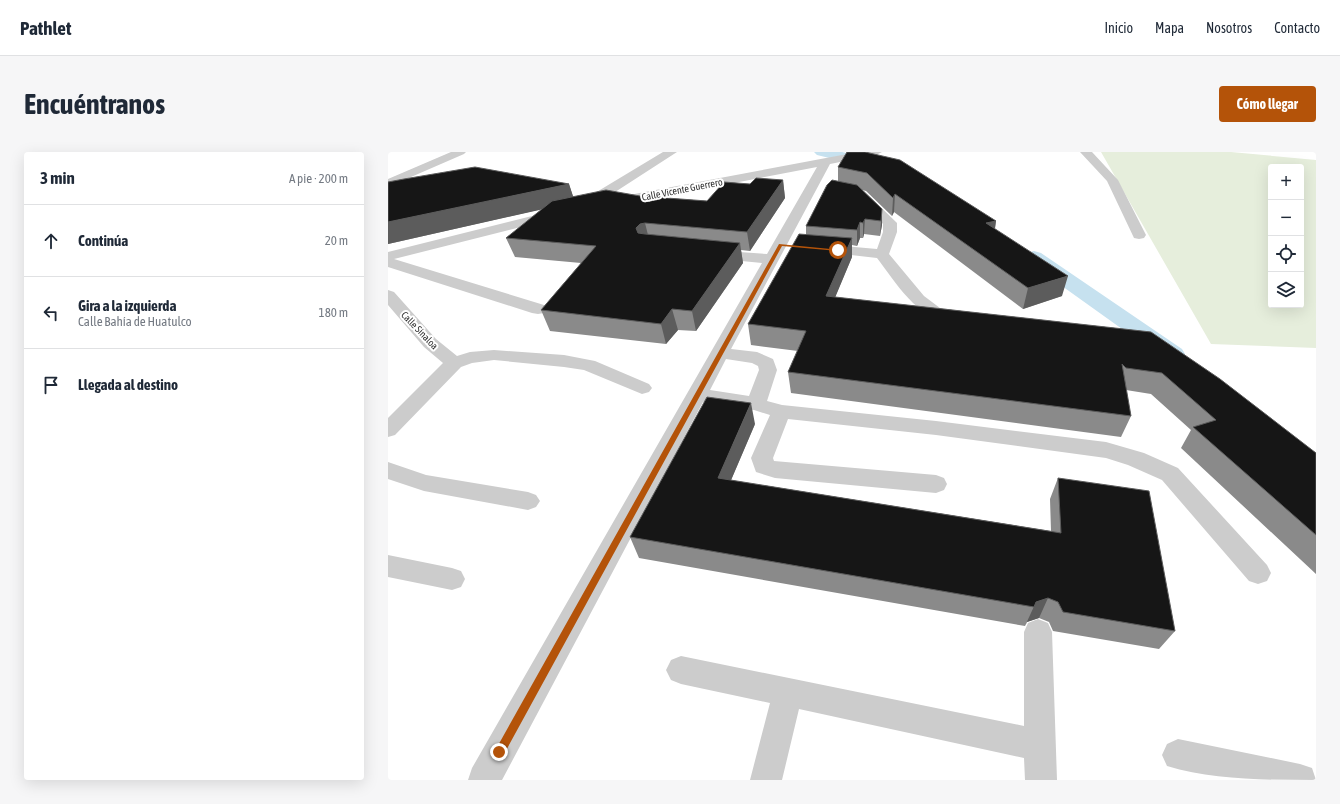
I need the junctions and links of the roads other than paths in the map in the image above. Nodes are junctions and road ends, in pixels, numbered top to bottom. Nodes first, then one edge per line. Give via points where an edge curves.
1 (460, 152) edge
2 (671, 152) edge
3 (876, 152) edge
4 (1086, 152) edge
5 (829, 161) junction
6 (388, 183) edge
7 (848, 191) edge
8 (575, 209) junction
9 (1139, 235) dead end
10 (788, 249) junction
11 (695, 252) edge
12 (882, 254) junction
13 (388, 256) edge
14 (388, 262) edge
15 (391, 303) edge
16 (538, 309) dead end
17 (972, 318) edge
18 (720, 353) junction
19 (454, 363) junction
20 (642, 388) dead end
21 (696, 394) junction
22 (756, 404) junction
23 (781, 412) junction
24 (388, 430) edge
25 (388, 470) edge
26 (936, 484) dead end
27 (528, 501) dead end
28 (388, 566) edge
29 (1258, 573) dead end
30 (452, 579) dead end
31 (1038, 632) dead end
32 (681, 670) dead end
33 (788, 692) junction
34 (1040, 744) junction
35 (1178, 755) dead end
36 (484, 780) edge
37 (766, 780) edge
38 (1041, 780) edge
39 (1300, 780) edge

1 - 6 street
2 - 8 street
3 - 5 street, Calle Vicente Guerrero
4 - 9 street via 1112,180
5 - 8 street, Calle Vicente Guerrero
5 - 10 street via 819,188
7 - 12 street via 862,195 890,223 890,232
8 - 13 street, Calle Vicente Guerrero
10 - 11 street
10 - 12 street
10 - 18 street
12 - 17 street via 918,299 935,312
14 - 16 street
15 - 19 street, Calle Sinaloa via 430,343
18 - 21 street
18 - 22 street via 756,358 766,363 768,370
19 - 20 street via 470,358 494,356 564,361 588,365
19 - 24 street
21 - 22 street
21 - 36 street
22 - 23 street
23 - 26 street via 762,458 764,466 775,470
23 - 29 street via 1106,450 1136,459 1170,474
25 - 27 street via 424,483
28 - 30 street
31 - 34 street
32 - 33 street
33 - 34 street
33 - 37 street
34 - 38 street
35 - 39 street

